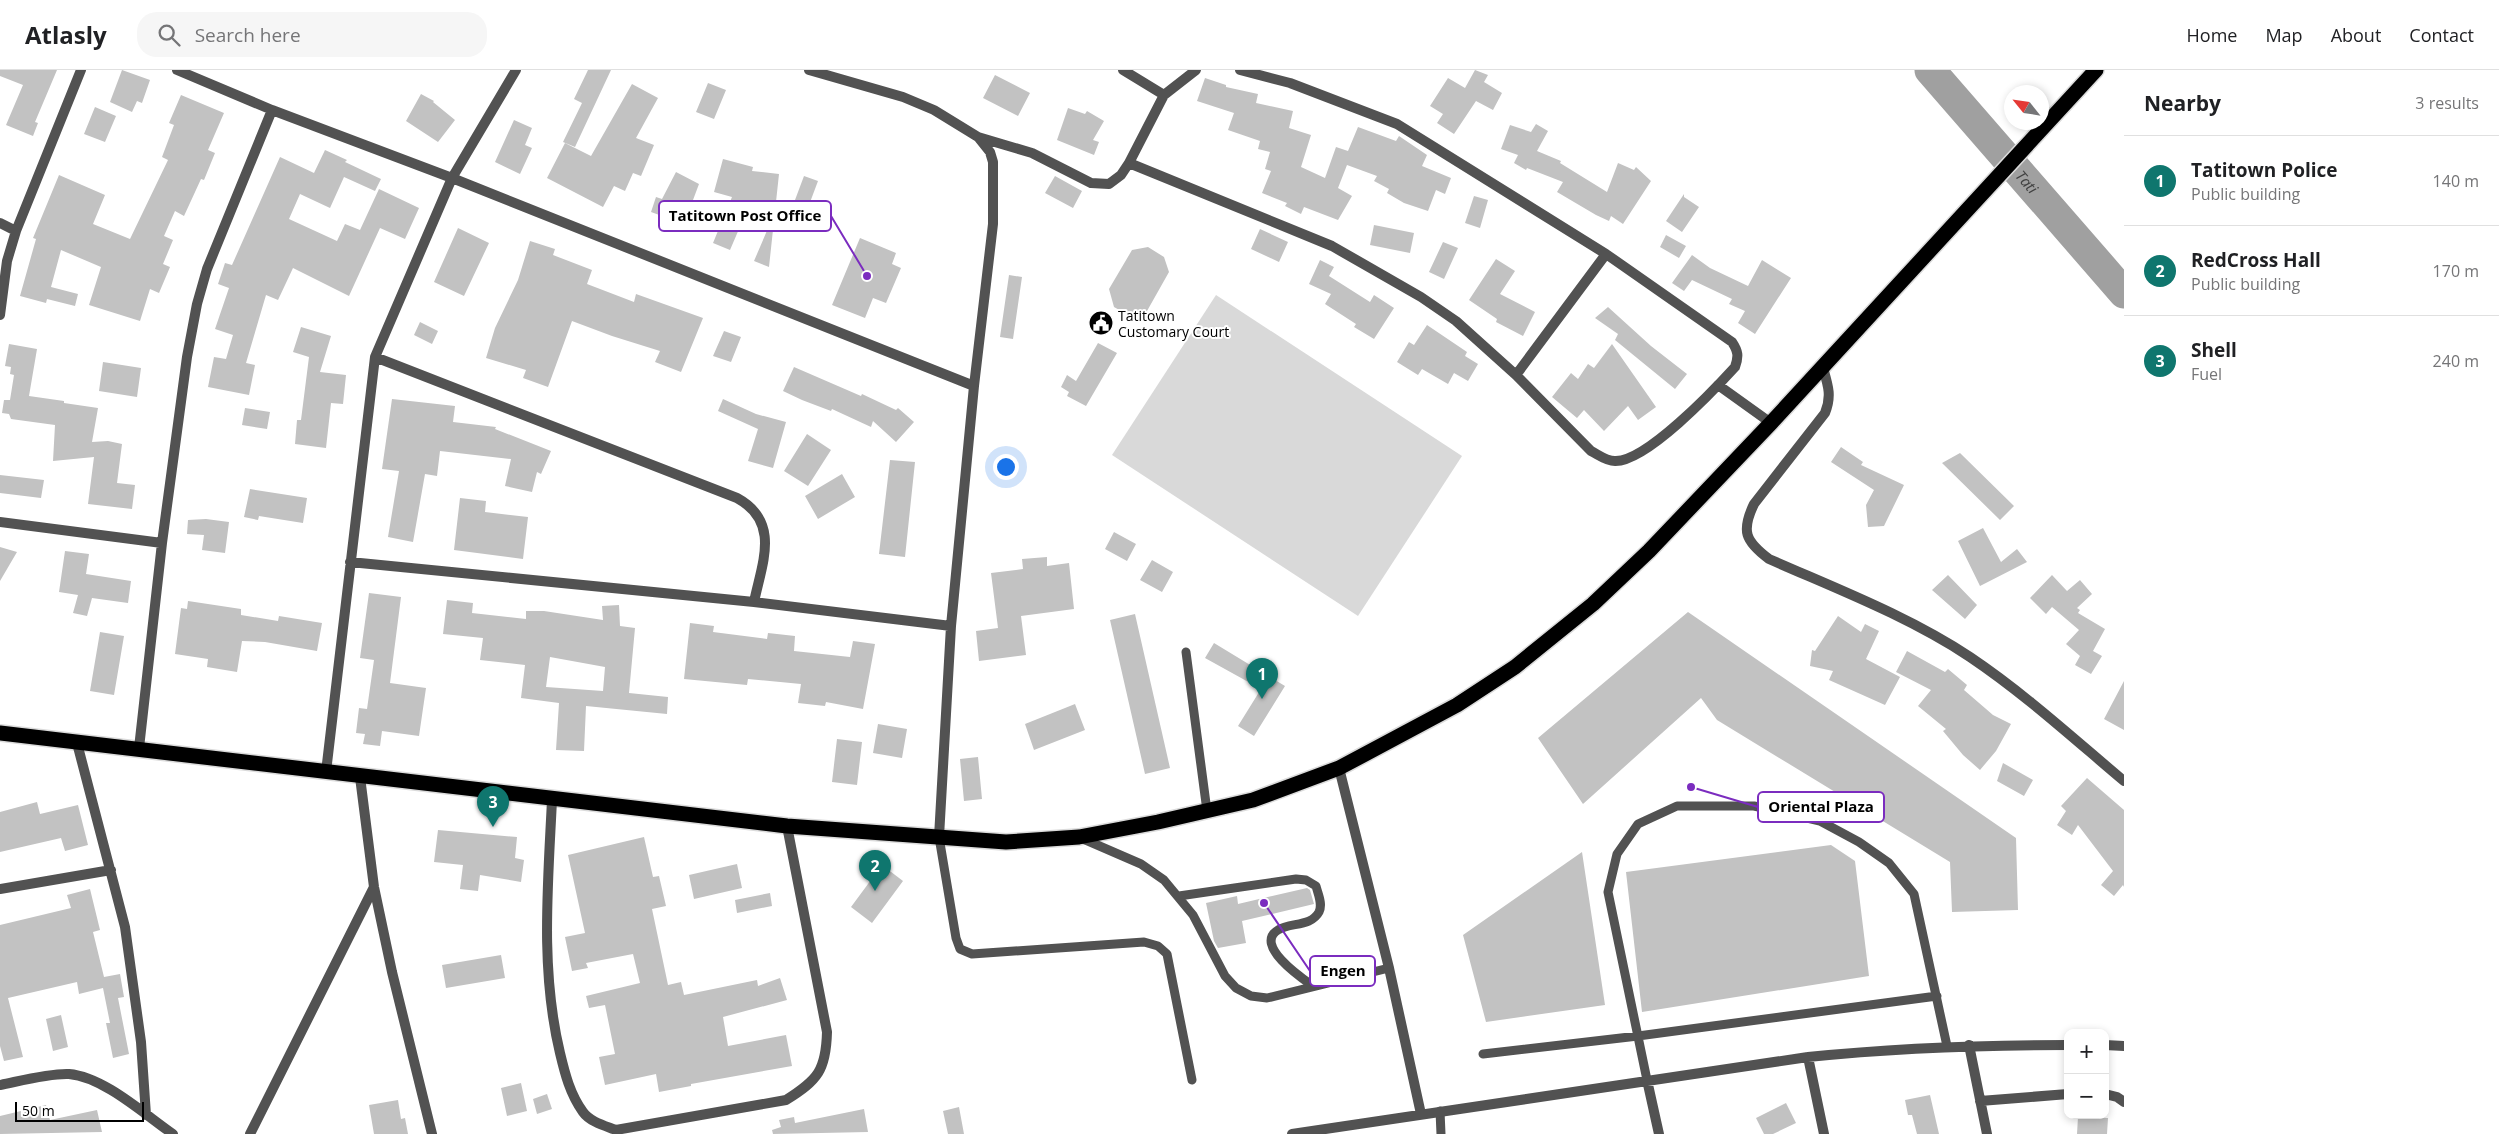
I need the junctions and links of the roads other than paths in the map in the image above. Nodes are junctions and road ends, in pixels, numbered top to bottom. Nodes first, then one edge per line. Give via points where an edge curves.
1 (81, 70) edge
2 (177, 70) edge
3 (516, 70) edge
4 (809, 70) edge
5 (1123, 70) edge
6 (1196, 70) edge
7 (1240, 70) edge
8 (2096, 70) edge
9 (1164, 95) junction
10 (272, 110) junction
11 (978, 137) junction
12 (1129, 163) junction
13 (452, 178) junction
14 (0, 223) edge
15 (16, 231) junction
16 (1606, 254) junction
17 (0, 315) edge
18 (375, 357) junction
19 (1823, 368) junction
20 (1516, 375) junction
21 (1718, 385) junction
22 (974, 386) junction
23 (1771, 423) junction
24 (0, 522) edge
25 (162, 543) junction
26 (350, 562) junction
27 (754, 602) junction
28 (951, 626) junction
29 (1186, 652) dead end
30 (0, 733) edge
31 (77, 743) junction
32 (139, 748) junction
33 (1339, 768) junction
34 (326, 772) junction
35 (360, 777) junction
36 (2124, 781) edge
37 (552, 800) junction
38 (1207, 811) junction
39 (788, 826) junction
40 (939, 837) junction
41 (1079, 837) junction
42 (111, 870) junction
43 (374, 887) junction
44 (0, 889) edge
45 (1179, 896) junction
46 (1390, 968) junction
47 (1313, 986) junction
48 (1936, 996) junction
49 (1638, 1036) junction
50 (1969, 1045) junction
51 (2064, 1045) edge
52 (1947, 1046) junction
53 (2109, 1046) edge
54 (2124, 1046) edge
55 (1483, 1054) dead end
56 (1808, 1057) junction
57 (1192, 1080) dead end
58 (1647, 1080) junction
59 (0, 1086) edge
60 (2064, 1094) edge
61 (2109, 1095) edge
62 (1980, 1101) junction
63 (2124, 1102) edge
64 (1440, 1111) junction
65 (1421, 1114) junction
66 (146, 1115) junction
67 (1327, 1131) edge
68 (172, 1134) edge
69 (250, 1134) edge
70 (432, 1134) edge
71 (1292, 1134) edge
72 (1441, 1134) edge
73 (1659, 1134) edge
74 (1824, 1134) edge
75 (1987, 1134) edge

1 - 15 street
2 - 10 street
3 - 13 street
4 - 11 street via 903,97 934,110
5 - 9 street
6 - 9 street
7 - 16 street via 1290,83 1397,124
8 - 19 highway via 1887,294
9 - 12 street
10 - 13 street
10 - 25 street via 207,269 197,304
11 - 12 street via 1032,154 1090,183 1109,184
11 - 22 street via 990,152 995,192 987,294
12 - 20 street via 1332,246 1456,321
13 - 18 street
13 - 22 street
14 - 15 street
15 - 17 street via 7,261
16 - 20 street
16 - 21 street via 1732,342 1738,358 1735,367
18 - 26 street
18 - 27 street via 750,505 764,527 766,542
19 - 23 highway
19 - 36 street via 1830,402 1825,413 1754,504 1746,520 1746,534 1755,548 1769,559 1898,616 1969,656 2006,682
20 - 21 street via 1591,451 1604,459 1616,461 1631,457 1659,439
21 - 23 street
22 - 28 street
23 - 33 highway via 1648,551 1554,637 1458,705
24 - 25 street
25 - 32 street
26 - 27 street
26 - 34 street
27 - 28 street
28 - 40 street
29 - 38 lane
30 - 31 highway
31 - 32 highway
31 - 42 street
32 - 34 highway
33 - 38 highway via 1254,800
33 - 46 street
34 - 35 highway
35 - 37 highway
35 - 43 street
37 - 39 highway
37 - 39 street via 546,920 551,1016 568,1084 584,1114 616,1130 786,1100 805,1088 818,1074 826,1056 827,1032
38 - 41 highway
39 - 40 highway
40 - 41 highway via 1006,842
40 - 57 lane via 960,949 972,954 1144,942 1158,946 1167,954
41 - 45 lane via 1141,864 1164,880
42 - 44 street
42 - 66 street via 125,927
43 - 69 street
43 - 70 street
45 - 47 lane via 1193,914 1225,976 1236,988 1251,996 1267,998
45 - 47 lane via 1296,879 1316,886 1321,905 1318,914 1308,922 1278,930 1272,936 1272,945 1280,960
46 - 47 lane
46 - 65 street
48 - 49 lane
48 - 49 lane via 1914,894 1889,863 1820,821 1754,806 1677,806 1638,824 1617,854 1608,892
48 - 52 lane
49 - 55 lane
49 - 58 lane
50 - 51 street
50 - 52 street
50 - 62 street
52 - 56 street
53 - 54 street
56 - 58 street
56 - 74 street
58 - 64 street
58 - 73 street
59 - 66 street via 68,1074 84,1076
60 - 62 street
61 - 63 street
62 - 75 street
64 - 65 street
64 - 72 lane
65 - 67 street
66 - 68 street
67 - 71 street

